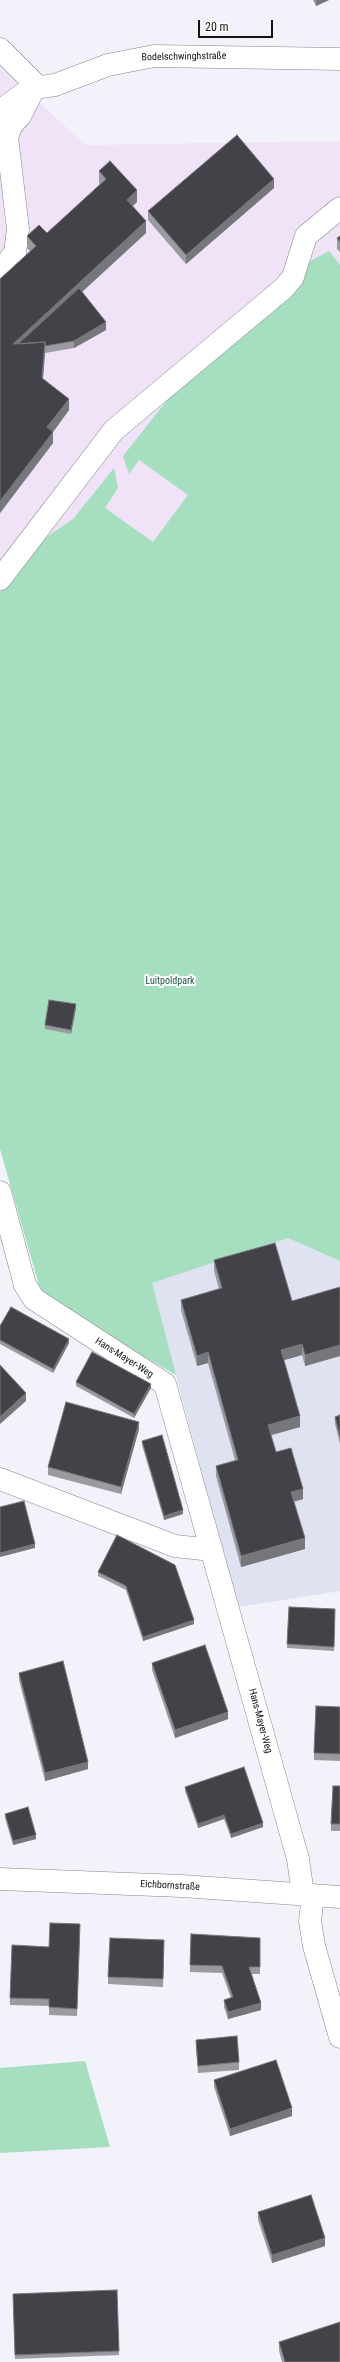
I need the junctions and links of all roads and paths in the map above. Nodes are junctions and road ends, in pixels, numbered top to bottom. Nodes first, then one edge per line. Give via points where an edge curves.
1 (0, 49) edge
2 (340, 59) edge
3 (36, 85) junction
4 (0, 115) edge
5 (3, 144) edge
6 (340, 208) edge
7 (0, 271) edge
8 (0, 579) edge
9 (0, 1192) edge
10 (0, 1479) edge
11 (212, 1550) junction
12 (0, 1879) edge
13 (308, 1894) junction
14 (340, 1897) edge
15 (340, 2038) edge

1 - 3 street
2 - 3 street, Bodelschwinghstraße via 154,56 108,65 48,87
3 - 4 street via 8,105
3 - 5 street
5 - 7 street via 18,229 15,253
6 - 8 street via 306,236 293,277 284,288 114,430
9 - 11 street, Hans-Mayer-Weg via 25,1285 34,1299 165,1384
10 - 11 street via 175,1546
11 - 13 street, Hans-Mayer-Weg
12 - 13 street, Eichbornstraße
13 - 14 street, Eichbornstraße
13 - 15 street, Hans-Mayer-Weg via 314,1946

